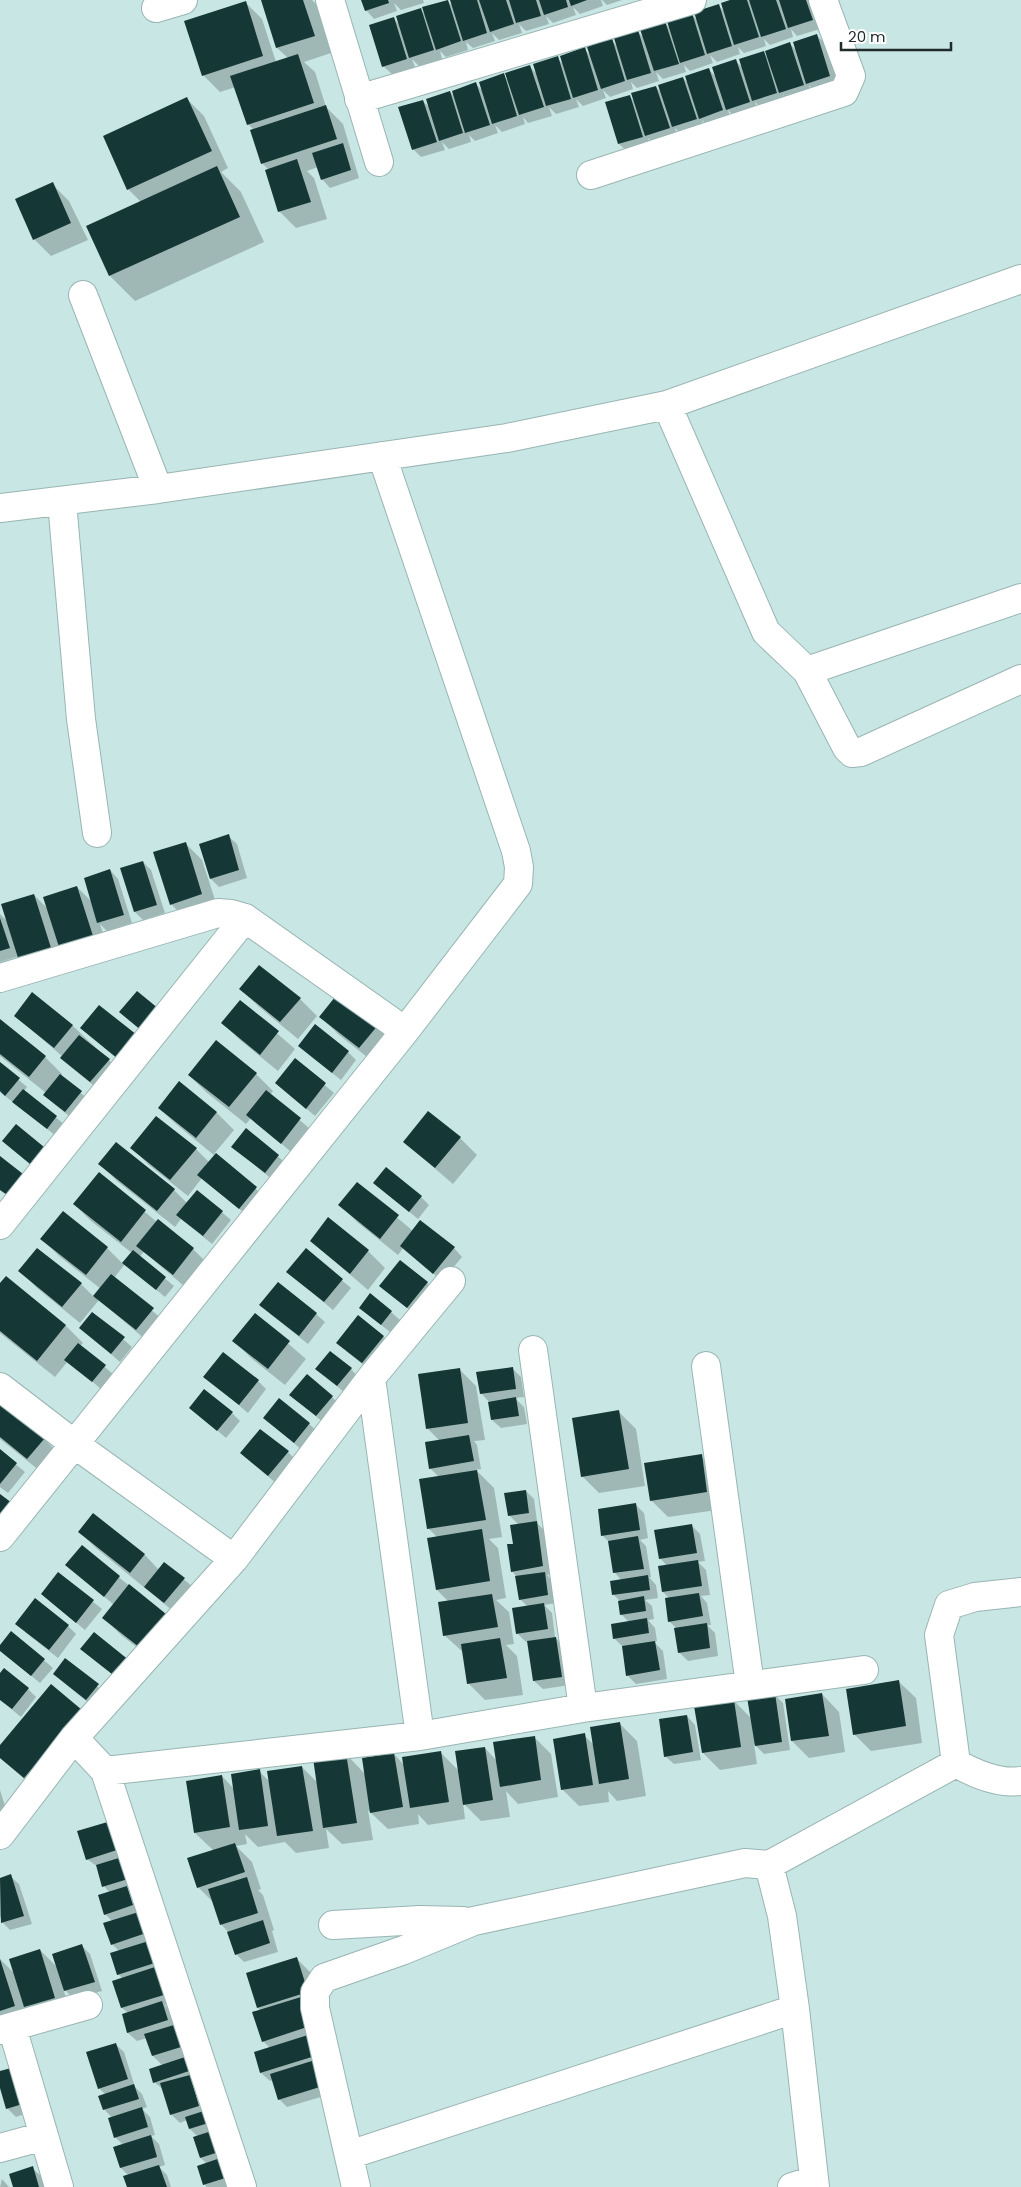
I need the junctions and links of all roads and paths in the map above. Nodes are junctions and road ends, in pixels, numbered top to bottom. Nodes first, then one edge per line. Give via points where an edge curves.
1 (183, 0) edge
2 (330, 0) edge
3 (692, 0) edge
4 (823, 0) edge
5 (156, 8) dead end
6 (359, 99) junction
7 (379, 162) dead end
8 (591, 175) dead end
9 (1021, 279) edge
10 (83, 295) dead end
11 (667, 405) junction
12 (382, 456) junction
13 (158, 489) junction
14 (62, 502) junction
15 (0, 508) edge
16 (1021, 598) edge
17 (807, 671) junction
18 (1021, 679) edge
19 (97, 833) dead end
20 (245, 918) junction
21 (0, 978) edge
22 (405, 1031) junction
23 (0, 1225) edge
24 (451, 1281) dead end
25 (533, 1350) dead end
26 (706, 1366) dead end
27 (371, 1378) junction
28 (0, 1387) edge
29 (73, 1443) junction
30 (0, 1537) edge
31 (234, 1559) junction
32 (1021, 1592) edge
33 (864, 1670) dead end
34 (750, 1685) junction
35 (584, 1708) junction
36 (420, 1736) junction
37 (74, 1738) junction
38 (956, 1764) junction
39 (105, 1771) junction
40 (1021, 1781) edge
41 (0, 1835) edge
42 (769, 1866) junction
43 (474, 1921) junction
44 (332, 1925) dead end
45 (88, 2004) dead end
46 (795, 2009) junction
47 (6, 2028) edge
48 (44, 2136) junction
49 (0, 2148) edge
50 (349, 2154) junction
51 (807, 2184) edge
52 (59, 2187) edge
53 (242, 2187) edge
54 (356, 2187) edge

1 - 5 street
2 - 6 street
3 - 6 street
4 - 8 street via 851,76 844,92
6 - 7 street
9 - 11 street
10 - 13 street
11 - 12 street via 507,438
11 - 17 street via 766,632
12 - 13 street
12 - 22 street via 519,867 518,884
13 - 14 street
14 - 15 street
14 - 19 street via 81,719
16 - 17 street
17 - 18 street via 852,753
20 - 21 street via 218,913
20 - 22 street
20 - 23 street
22 - 29 street
24 - 27 street
25 - 35 street
26 - 34 street
27 - 31 street
27 - 36 street
28 - 29 street
29 - 30 street
29 - 31 street
31 - 37 street
32 - 38 street via 974,1597 949,1605 939,1634
33 - 34 street
34 - 35 street
35 - 36 street
36 - 39 street
37 - 39 street
37 - 41 street
38 - 40 street via 978,1775
38 - 42 street
39 - 53 street
42 - 43 street via 745,1863
42 - 46 street via 782,1916
43 - 44 street via 420,1920
43 - 50 street via 324,1978 316,1992 315,2008
45 - 47 street
46 - 50 street
46 - 51 street
47 - 48 street
48 - 49 street
48 - 52 street
50 - 54 street

